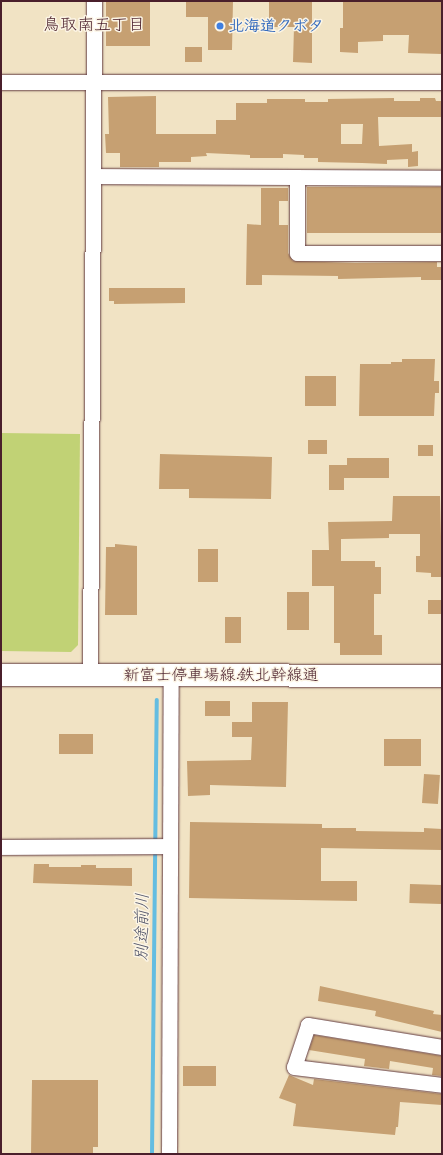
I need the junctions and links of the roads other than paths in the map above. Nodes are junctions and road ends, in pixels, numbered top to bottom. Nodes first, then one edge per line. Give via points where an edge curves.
1 (94, 1) edge
2 (1, 82) edge
3 (93, 82) junction
4 (442, 82) edge
5 (93, 176) junction
6 (297, 177) junction
7 (442, 178) edge
8 (442, 253) edge
9 (90, 674) junction
10 (1, 675) edge
11 (171, 676) junction
12 (442, 676) edge
13 (170, 846) junction
14 (1, 847) edge
15 (442, 1047) edge
16 (442, 1085) edge
17 (169, 1154) edge

1 - 3 street
2 - 3 street
3 - 4 street
3 - 5 street
5 - 6 street
5 - 9 street
6 - 7 street
6 - 8 street via 297,253
9 - 10 main road, 新富士停車場線:鉄北幹線通
9 - 11 main road, 新富士停車場線:鉄北幹線通
11 - 12 main road, 新富士停車場線:鉄北幹線通
11 - 13 street
13 - 14 street
13 - 17 street
15 - 16 street via 308,1025 294,1067

